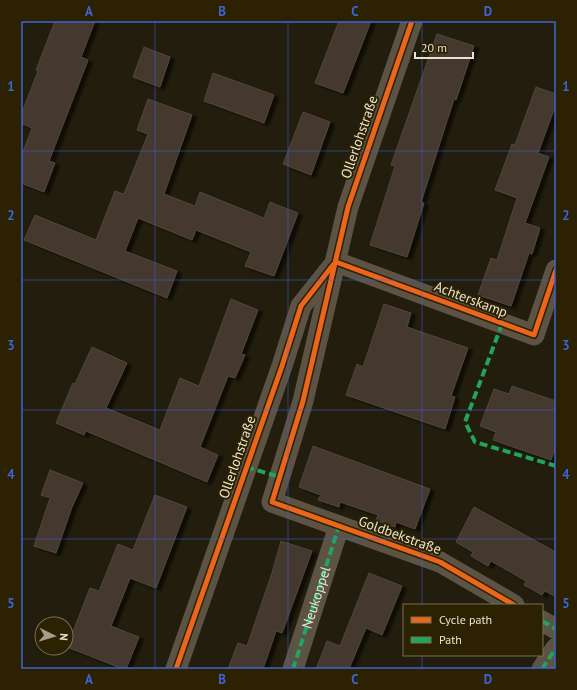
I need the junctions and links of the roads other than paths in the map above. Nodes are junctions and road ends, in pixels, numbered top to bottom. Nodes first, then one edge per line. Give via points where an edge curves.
1 (412, 21) edge
2 (336, 262) junction
3 (556, 270) edge
4 (272, 502) joint
5 (339, 526) junction
6 (512, 604) edge
7 (543, 622) edge
8 (556, 630) edge
9 (556, 648) edge
10 (176, 669) edge
11 (293, 669) edge
12 (542, 669) edge

1 - 2 street, Ollerlohstraße via 348,207
2 - 3 street, Achterskamp via 534,335
2 - 4 street, Ollerlohstraße via 303,401
2 - 10 street, Ollerlohstraße via 301,306
4 - 5 street, Goldbekstraße
5 - 6 street, Goldbekstraße via 440,562
5 - 11 street, Neukoppel
7 - 8 street
9 - 12 street

